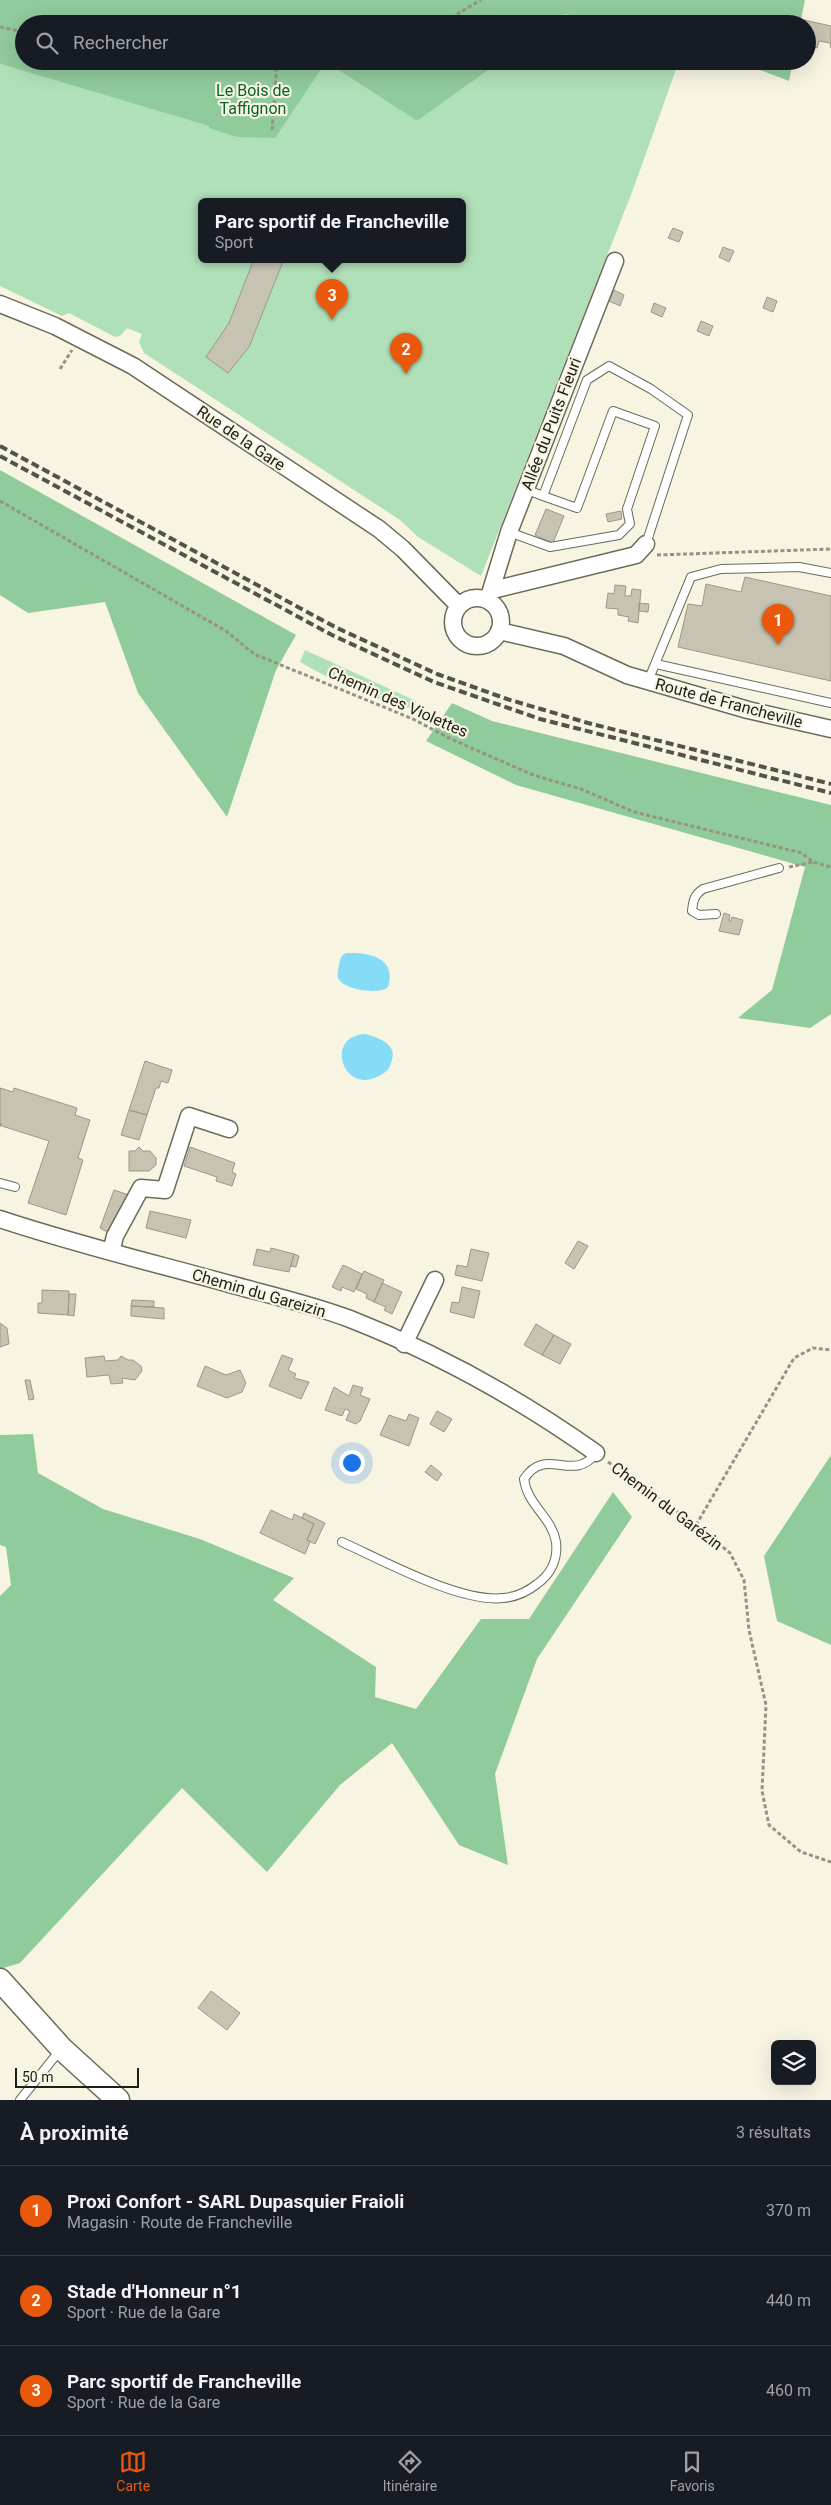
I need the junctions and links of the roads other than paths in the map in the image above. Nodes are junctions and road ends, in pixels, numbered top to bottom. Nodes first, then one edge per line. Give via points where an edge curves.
1 (615, 261) dead end
2 (0, 304) edge
3 (525, 489) junction
4 (544, 496) junction
5 (509, 532) junction
6 (641, 549) joint
7 (831, 573) edge
8 (491, 595) junction
9 (459, 606) junction
10 (499, 631) junction
11 (656, 664) junction
12 (648, 681) junction
13 (831, 703) edge
14 (831, 729) edge
15 (780, 868) road end
16 (716, 914) dead end
17 (229, 1128) dead end
18 (0, 1183) edge
19 (15, 1187) dead end
20 (0, 1219) edge
21 (111, 1252) junction
22 (436, 1280) dead end
23 (404, 1344) junction
24 (457, 1368) joint
25 (596, 1453) joint
26 (342, 1542) dead end
27 (0, 1980) edge
28 (62, 2049) junction
29 (20, 2100) edge
30 (118, 2100) edge

1 - 3 street, Allée du Puits Fleuri
2 - 9 street, Rue de la Gare via 55,326 133,366 379,529
3 - 4 lane
3 - 5 street, Allée du Puits Fleuri
4 - 5 lane via 577,508 613,411 655,426 627,509 630,524 619,535 550,547
4 - 6 lane via 587,380 609,366 651,388 688,415
5 - 8 street, Allée du Puits Fleuri
6 - 8 street
7 - 11 lane via 799,567 721,569 691,577
8 - 9 street via 472,598
8 - 10 street via 501,617
9 - 10 street via 453,620 461,640 482,646 495,638
10 - 12 street, Route de Francheville via 564,646 627,675
11 - 12 lane
11 - 13 lane
12 - 14 street, Route de Francheville via 748,710
15 - 16 lane via 703,889 696,894 692,911 699,915
17 - 21 street via 189,1116 165,1190 141,1188 115,1236
18 - 19 lane
20 - 21 street, Chemin du Gareizin
21 - 23 street, Chemin du Gareizin via 349,1319
22 - 23 street
23 - 24 street, Chemin du Gareizin
24 - 25 street, Chemin du Garézin via 548,1419
25 - 26 lane via 580,1466 542,1464 531,1467 524,1479 525,1491 551,1525 556,1543 554,1567 525,1593 502,1598 472,1596
27 - 28 street
28 - 29 lane
28 - 30 street

